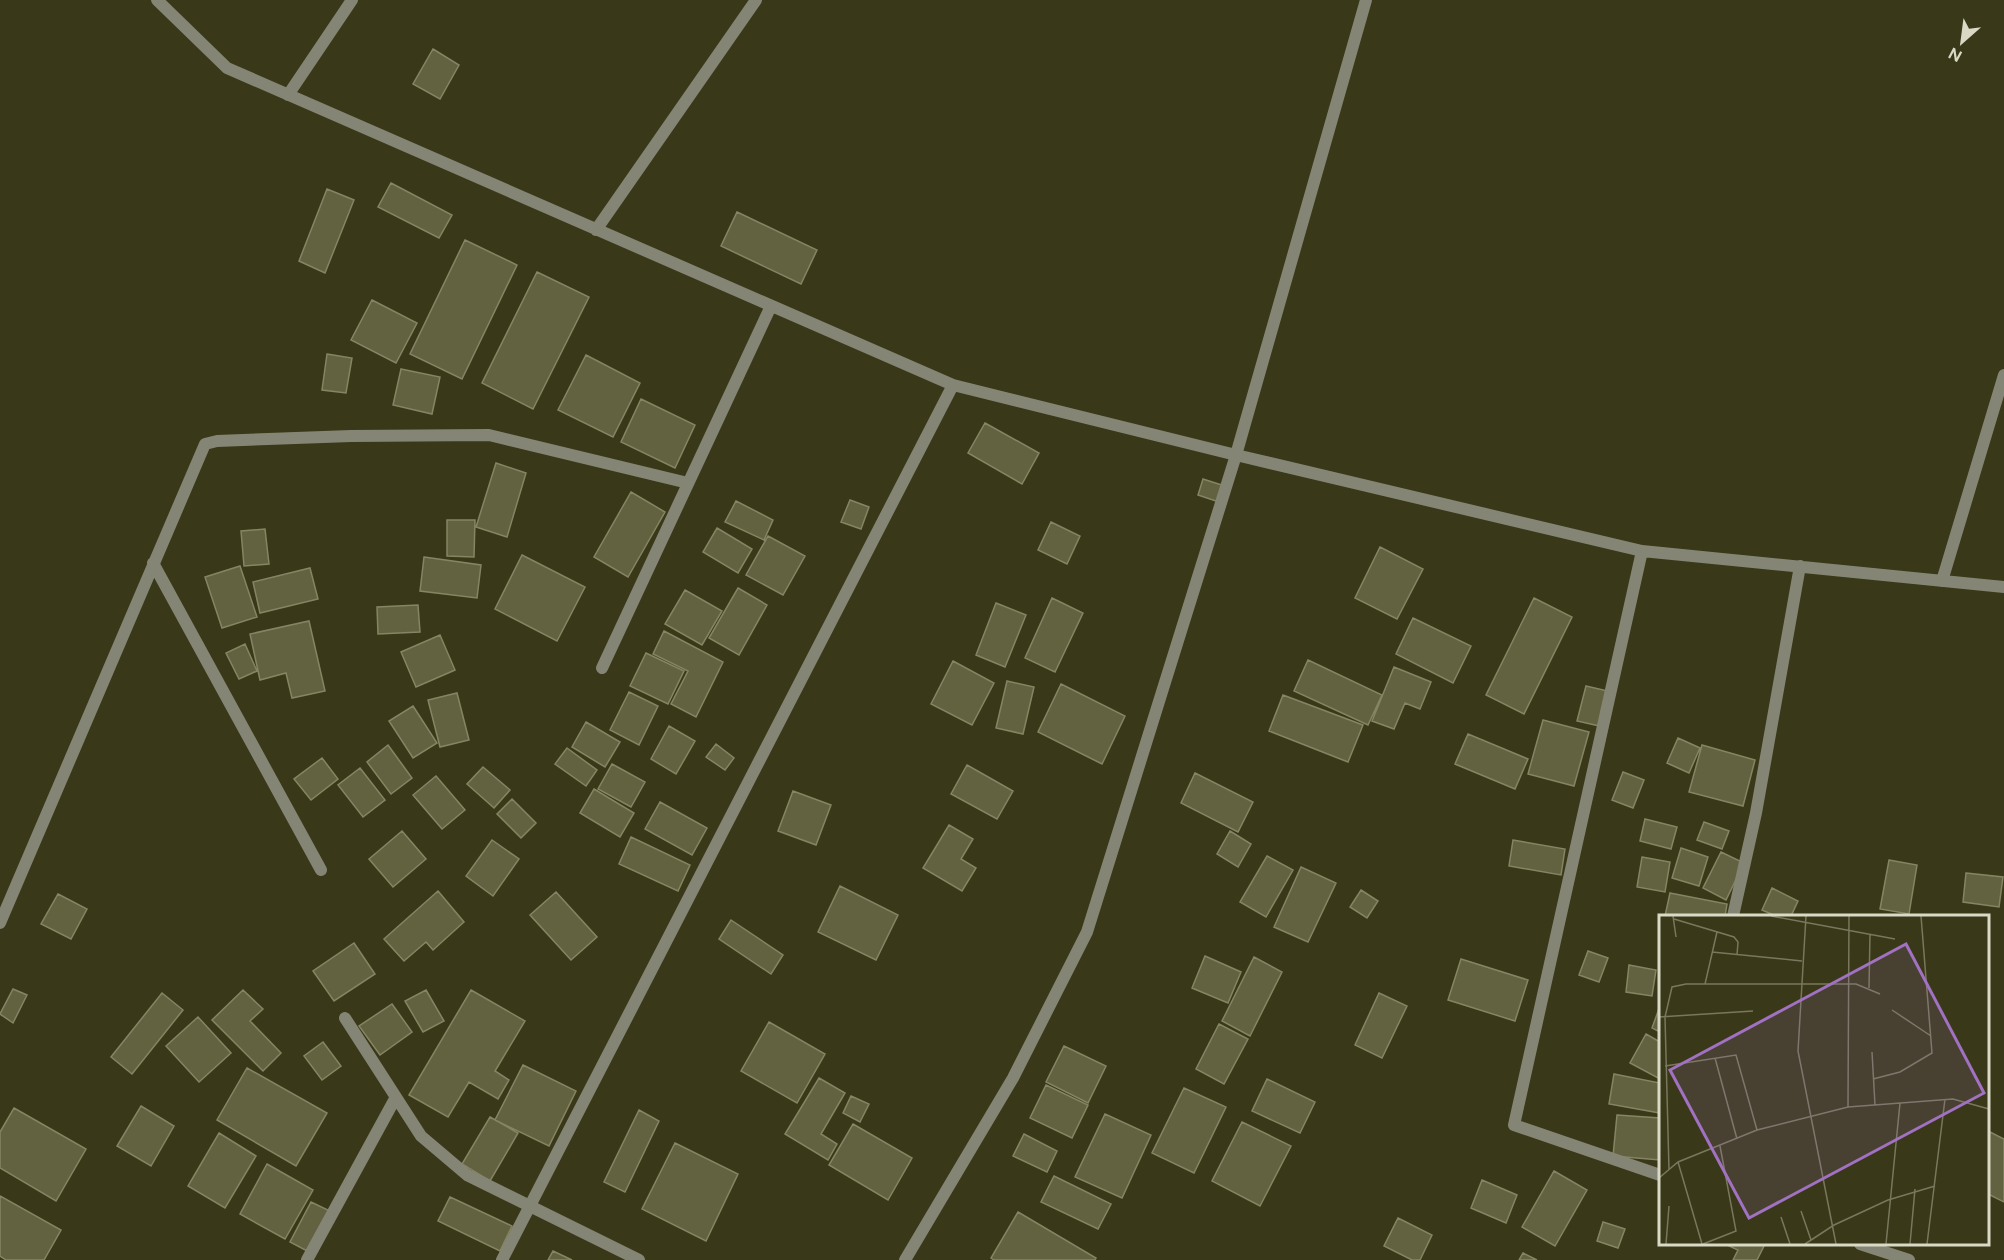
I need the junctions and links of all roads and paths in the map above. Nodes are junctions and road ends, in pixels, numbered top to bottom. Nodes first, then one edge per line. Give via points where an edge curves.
1 (157, 0) edge
2 (352, 0) edge
3 (756, 0) edge
4 (1366, 0) edge
5 (288, 94) junction
6 (596, 230) junction
7 (771, 306) junction
8 (2004, 375) edge
9 (953, 385) junction
10 (1236, 455) junction
11 (688, 483) junction
12 (1642, 551) junction
13 (153, 563) junction
14 (1800, 566) junction
15 (1942, 580) junction
16 (2004, 587) edge
17 (602, 668) dead end
18 (321, 870) dead end
19 (1733, 915) edge
20 (0, 923) edge
21 (345, 1018) dead end
22 (396, 1097) junction
23 (1659, 1175) edge
24 (530, 1207) junction
25 (1863, 1245) edge
26 (307, 1260) edge
27 (502, 1260) edge
28 (639, 1260) edge
29 (905, 1260) edge
30 (1908, 1260) edge

1 - 5 street via 227,68
2 - 5 street
3 - 6 street
4 - 10 street
5 - 6 street
6 - 7 street
7 - 9 street
7 - 11 street
8 - 15 street
9 - 10 street
9 - 24 street
10 - 12 street
10 - 29 street via 1087,932 1013,1078
11 - 13 street via 489,435 217,441 205,444 200,452
11 - 17 street
12 - 14 street
12 - 23 street via 1514,1125
13 - 18 street
13 - 20 street
14 - 15 street
14 - 19 street via 1756,813
15 - 16 street
21 - 22 street
22 - 24 street via 421,1136 467,1175
22 - 26 street
24 - 27 street
24 - 28 street
25 - 30 street

